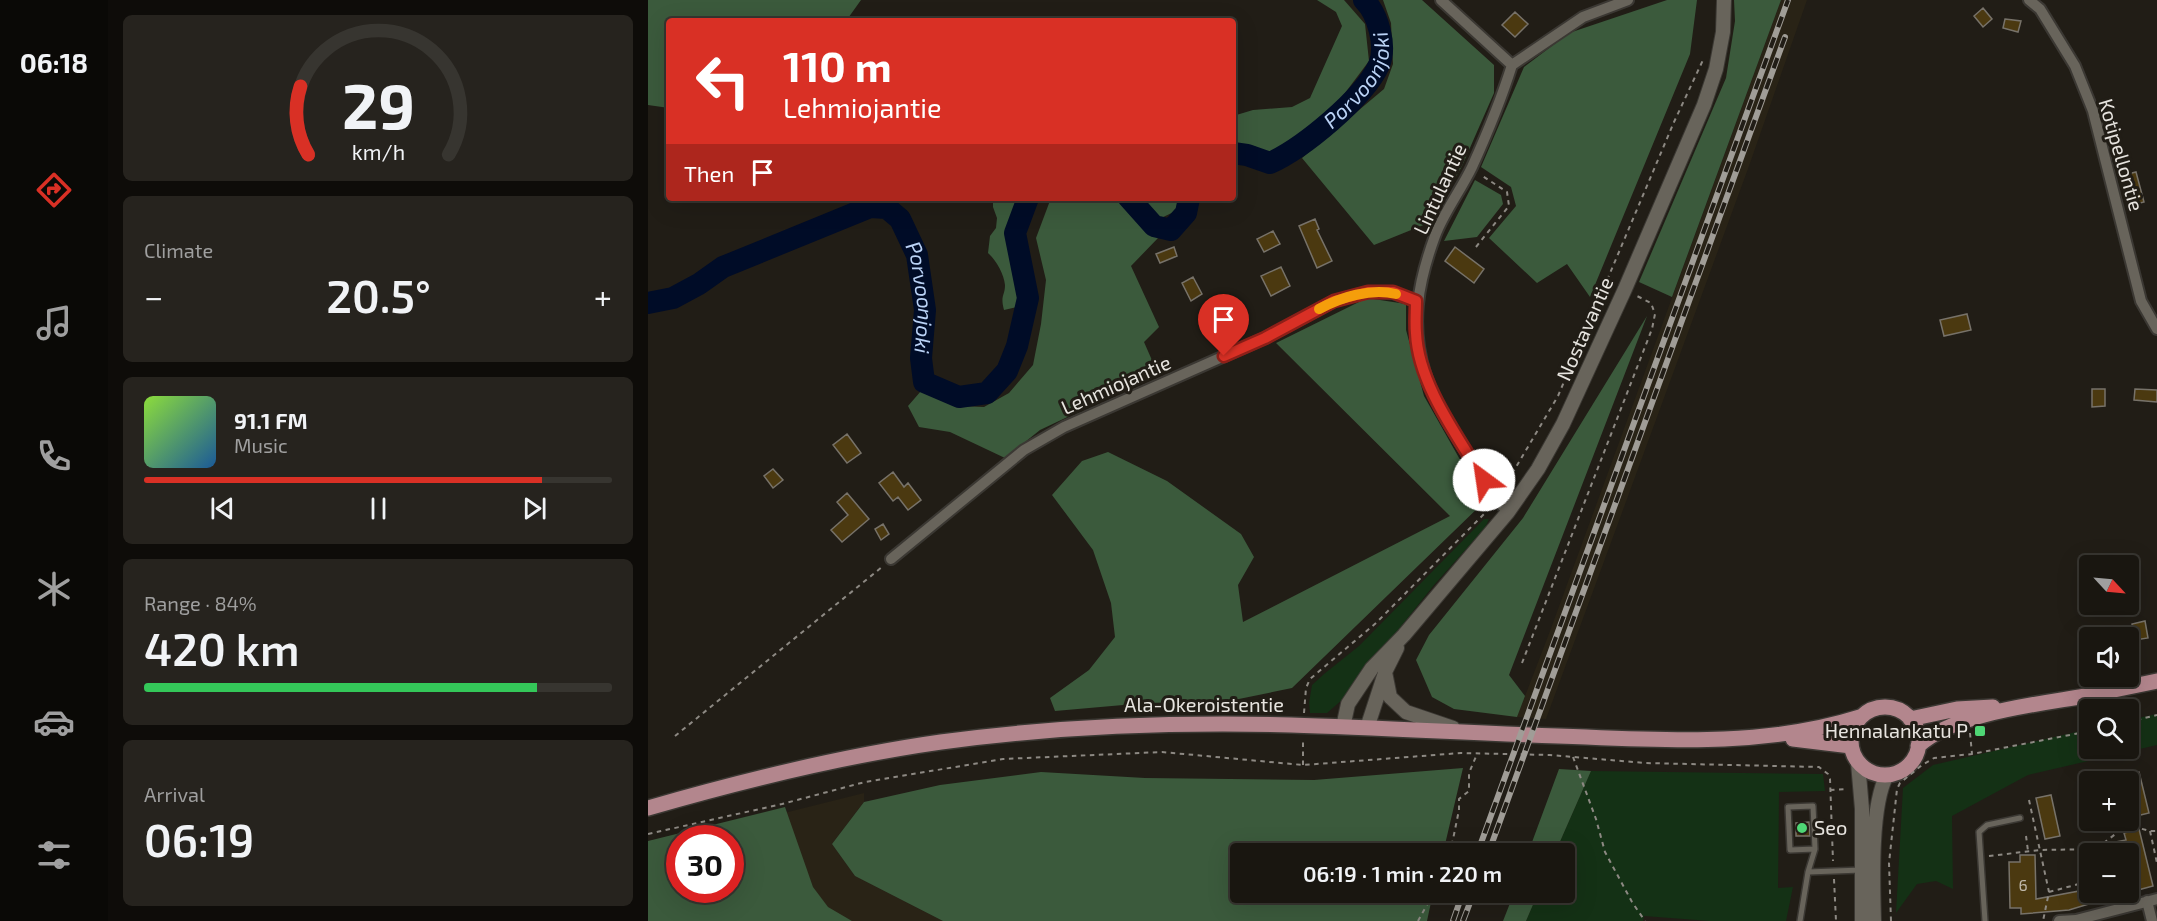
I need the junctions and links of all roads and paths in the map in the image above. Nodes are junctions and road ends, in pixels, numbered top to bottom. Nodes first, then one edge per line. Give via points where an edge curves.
1 (1441, 0) edge
2 (1628, 0) edge
3 (1724, 0) edge
4 (2029, 0) edge
5 (1705, 56) dead end
6 (1512, 65) junction
7 (1471, 168) junction
8 (1476, 247) dead end
9 (1625, 289) junction
10 (1416, 301) junction
11 (2157, 329) edge
12 (1497, 500) junction
13 (1508, 512) junction
14 (891, 559) joint
15 (1404, 635) junction
16 (1522, 663) dead end
17 (1385, 672) junction
18 (2157, 681) edge
19 (2017, 708) junction
20 (1305, 713) dead end
21 (2157, 715) edge
22 (1860, 717) junction
23 (1910, 719) junction
24 (2139, 719) edge
25 (1343, 727) junction
26 (1367, 728) junction
27 (1469, 731) junction
28 (1970, 732) dead end
29 (2079, 732) edge
30 (675, 736) dead end
31 (1769, 737) junction
32 (1303, 740) dead end
33 (1851, 746) junction
34 (1918, 746) junction
35 (1477, 754) junction
36 (1972, 754) junction
37 (1573, 756) junction
38 (1858, 763) junction
39 (1303, 765) junction
40 (1887, 775) junction
41 (2029, 800) dead end
42 (648, 808) edge
43 (2020, 818) dead end
44 (2139, 827) edge
45 (2150, 831) junction
46 (2157, 831) edge
47 (2117, 833) edge
48 (648, 834) edge
49 (2026, 836) dead end
50 (1452, 843) edge
51 (2104, 843) edge
52 (1815, 849) junction
53 (2079, 849) edge
54 (2040, 850) junction
55 (2028, 852) junction
56 (1980, 857) junction
57 (2157, 863) edge
58 (1868, 870) junction
59 (1833, 871) junction
60 (1808, 872) junction
61 (2079, 884) edge
62 (2049, 892) junction
63 (2152, 900) edge
64 (1428, 903) edge
65 (1418, 921) edge
66 (1645, 921) edge
67 (1800, 921) edge
68 (1836, 921) edge
69 (1862, 921) edge
70 (1874, 921) edge
71 (1891, 921) edge
72 (1985, 921) edge
73 (2043, 921) edge
74 (2059, 921) edge
75 (2152, 921) edge

1 - 6 street
2 - 6 street via 1583,17
3 - 9 street, Nostavantie via 1724,32 1704,105
4 - 11 street, Kotipellontie via 2040,9 2075,66 2092,111 2141,301
5 - 12 path via 1558,396
6 - 7 street, Lintulantie
7 - 8 path via 1507,192 1509,206
7 - 10 street, Lintulantie via 1436,235
9 - 13 street, Nostavantie via 1563,424 1538,470
9 - 16 path via 1651,303 1655,314 1652,329
10 - 12 street, Lintulantie via 1416,336 1432,392
10 - 14 street, Lehmiojantie via 1393,292 1368,292 1334,301 1265,338 1064,427 1024,450
12 - 13 street, Lintulantie
12 - 20 path via 1376,623 1310,680
13 - 15 street, Nostavantie
14 - 30 path
15 - 17 street, Nostavantie
15 - 25 street, Nostavantie via 1372,668 1348,704
17 - 26 street, Nostavantie
17 - 27 street via 1390,697 1406,712
18 - 19 main road
19 - 23 main road via 1957,709
19 - 34 main road via 1952,726
21 - 24 path
22 - 23 main road via 1881,707 1903,712
22 - 31 main road, Ala-Okeroistentie
22 - 33 main road via 1852,731
23 - 34 main road via 1916,728
25 - 26 main road, Ala-Okeroistentie
25 - 42 main road, Ala-Okeroistentie via 1135,725 990,736 787,770
26 - 27 main road, Ala-Okeroistentie
27 - 31 main road, Ala-Okeroistentie via 1636,740
28 - 36 path
29 - 36 path
31 - 33 main road, Ala-Okeroistentie
32 - 39 path
33 - 38 main road
34 - 40 main road via 1903,770
35 - 37 path
35 - 39 path
35 - 50 path via 1469,791 1460,799
36 - 71 path via 1930,760 1898,787 1889,863
37 - 59 path via 1645,763 1819,767 1830,779
37 - 66 path via 1605,852
38 - 40 main road via 1874,774
38 - 58 street
39 - 48 path via 1162,752 1003,759 865,782
40 - 58 street via 1881,788
41 - 54 path
43 - 56 lane via 1987,825 1979,832
44 - 45 path
45 - 46 path
45 - 57 path
47 - 51 path
49 - 55 path
52 - 52 lane via 1813,806 1788,807 1790,850
52 - 60 lane
53 - 54 path
54 - 55 path
54 - 62 path
55 - 56 path
56 - 72 lane
58 - 59 lane
58 - 69 street
58 - 70 street
59 - 60 lane
59 - 68 path
60 - 67 lane
61 - 62 path
62 - 73 path
63 - 74 street
63 - 75 street
64 - 65 path

